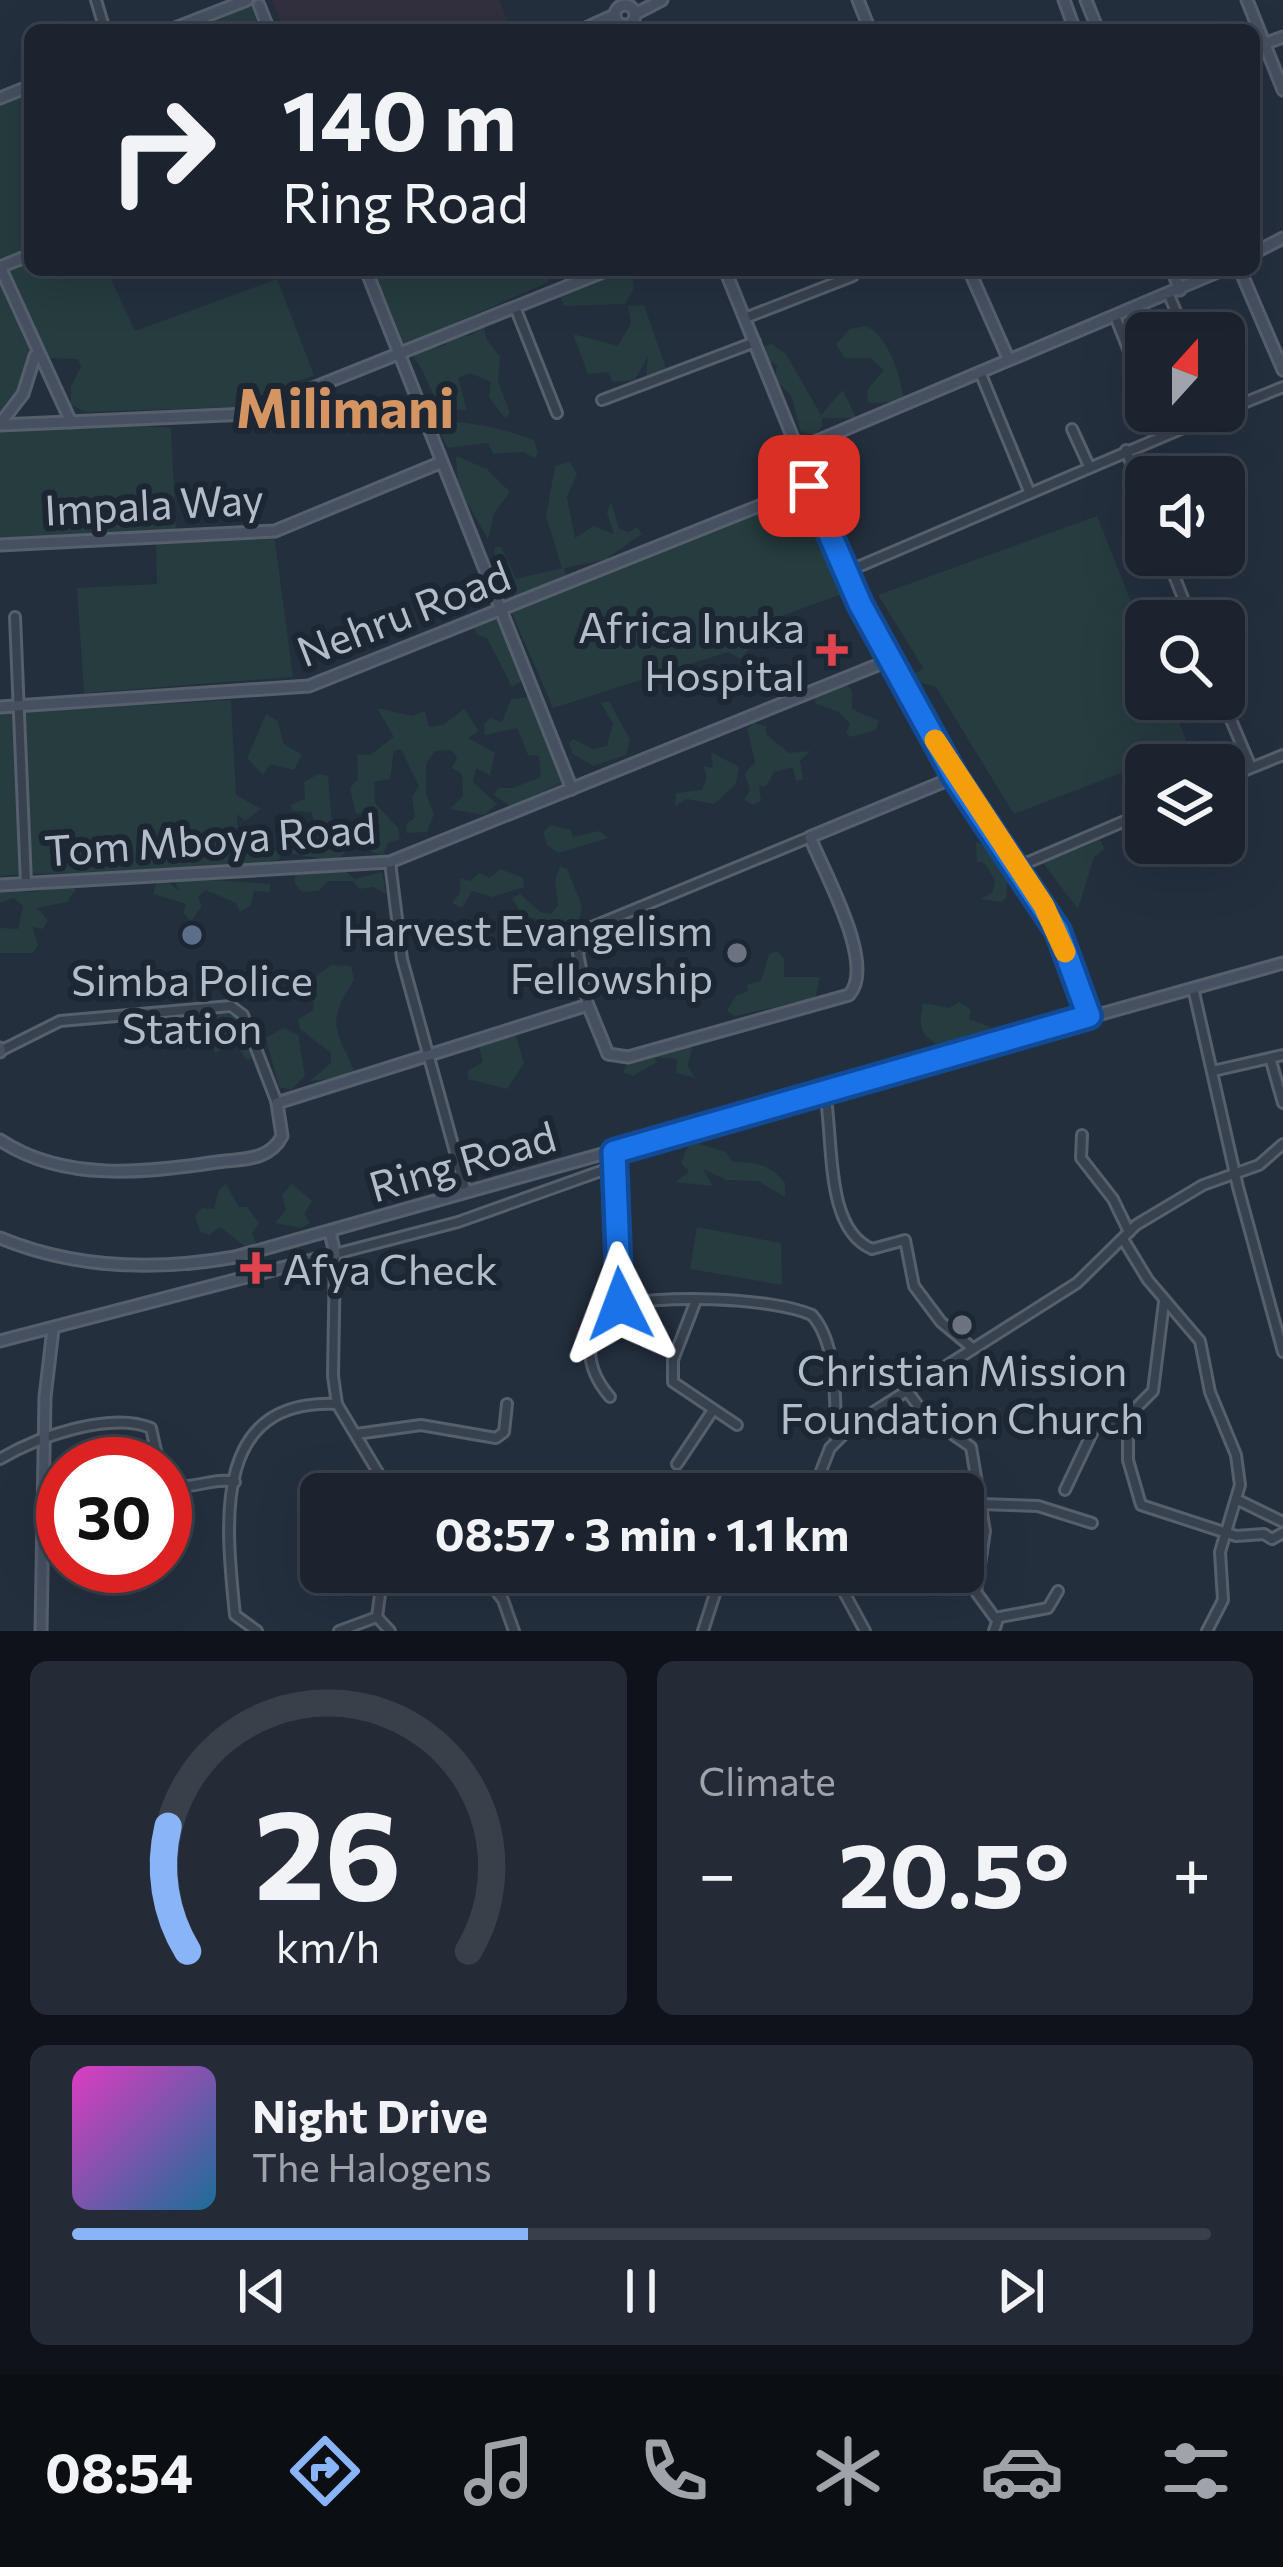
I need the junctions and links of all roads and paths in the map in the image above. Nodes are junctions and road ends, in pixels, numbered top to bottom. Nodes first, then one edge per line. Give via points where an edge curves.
1 (247, 0) edge
2 (662, 0) edge
3 (262, 3) edge
4 (625, 15) edge
5 (185, 24) edge
6 (595, 24) edge
7 (1260, 34) edge
8 (1283, 37) edge
9 (1264, 44) junction
10 (1283, 90) edge
11 (0, 267) edge
12 (368, 276) edge
13 (593, 276) edge
14 (728, 276) edge
15 (854, 276) dead end
16 (972, 276) edge
17 (1174, 276) edge
18 (1195, 276) edge
19 (1210, 276) edge
20 (1243, 276) edge
21 (1198, 282) junction
22 (1180, 290) junction
23 (1168, 295) junction
24 (515, 307) junction
25 (1176, 312) edge
26 (1115, 316) junction
27 (745, 318) junction
28 (1125, 341) edge
29 (754, 342) junction
30 (36, 353) junction
31 (400, 353) junction
32 (1007, 358) junction
33 (979, 370) junction
34 (1283, 370) edge
35 (1283, 387) edge
36 (602, 400) dead end
37 (1245, 402) edge
38 (556, 413) dead end
39 (71, 422) junction
40 (0, 424) edge
41 (1072, 429) dead end
42 (1171, 432) edge
43 (796, 450) junction
44 (1126, 450) junction
45 (1128, 456) edge
46 (442, 463) junction
47 (1089, 466) junction
48 (809, 486) junction
49 (1029, 492) junction
50 (0, 545) edge
51 (846, 572) junction
52 (500, 612) junction
53 (15, 617) dead end
54 (890, 660) junction
55 (20, 706) junction
56 (0, 707) edge
57 (1231, 720) edge
58 (1283, 755) edge
59 (1251, 767) junction
60 (1245, 770) edge
61 (955, 777) junction
62 (572, 789) junction
63 (1125, 821) edge
64 (810, 837) junction
65 (390, 862) junction
66 (1017, 867) junction
67 (26, 883) junction
68 (0, 885) edge
69 (1283, 962) edge
70 (1193, 988) junction
71 (588, 1005) junction
72 (1089, 1016) junction
73 (1, 1050) edge
74 (424, 1053) junction
75 (1283, 1055) edge
76 (1271, 1060) junction
77 (1213, 1071) junction
78 (825, 1094) junction
79 (277, 1103) junction
80 (1283, 1103) edge
81 (1082, 1135) dead end
82 (0, 1140) edge
83 (1283, 1144) edge
84 (614, 1152) junction
85 (615, 1166) junction
86 (1236, 1171) junction
87 (466, 1192) junction
88 (330, 1232) junction
89 (1126, 1236) junction
90 (0, 1238) edge
91 (335, 1254) junction
92 (1165, 1300) junction
93 (694, 1303) junction
94 (620, 1304) junction
95 (53, 1329) junction
96 (0, 1341) edge
97 (971, 1347) junction
98 (1283, 1352) edge
99 (907, 1391) junction
100 (610, 1397) dead end
101 (337, 1404) junction
102 (507, 1404) dead end
103 (713, 1411) junction
104 (1128, 1416) junction
105 (737, 1425) dead end
106 (356, 1434) junction
107 (45, 1437) edge
108 (53, 1437) edge
109 (155, 1437) edge
110 (836, 1440) junction
111 (36, 1443) edge
112 (0, 1459) edge
113 (677, 1464) dead end
114 (379, 1473) edge
115 (821, 1473) edge
116 (975, 1473) edge
117 (235, 1482) junction
118 (192, 1486) edge
119 (1065, 1490) dead end
120 (1236, 1499) junction
121 (984, 1504) edge
122 (1283, 1522) edge
123 (1092, 1523) dead end
124 (1226, 1533) junction
125 (1283, 1533) edge
126 (1058, 1591) dead end
127 (41, 1593) edge
128 (380, 1593) edge
129 (498, 1593) edge
130 (715, 1593) edge
131 (844, 1593) edge
132 (976, 1593) edge
133 (377, 1617) junction
134 (998, 1618) junction
135 (40, 1631) edge
136 (257, 1631) edge
137 (339, 1631) edge
138 (390, 1631) edge
139 (514, 1631) edge
140 (703, 1631) edge
141 (865, 1631) edge
142 (994, 1631) edge
143 (1207, 1631) edge

1 - 3 street
1 - 5 street
2 - 4 street
4 - 6 street
7 - 9 street
8 - 9 street
9 - 10 street
11 - 30 street
12 - 31 street
13 - 24 street
14 - 27 street
15 - 27 street
16 - 32 street
17 - 22 street
18 - 21 street
19 - 21 street
20 - 34 street
21 - 22 street
22 - 23 street
23 - 25 street
23 - 26 street
24 - 31 street
24 - 38 street
26 - 28 street
26 - 32 street
27 - 29 street
29 - 36 street
29 - 43 street
30 - 39 street
30 - 40 street via 23,394
31 - 39 street via 248,414
31 - 46 street
32 - 33 street
33 - 43 street
33 - 49 street
35 - 37 street
39 - 40 street
41 - 47 street
42 - 44 street
43 - 48 street
44 - 45 street
44 - 47 street
46 - 50 street, Impala Way via 275,531
46 - 52 street
47 - 49 street
48 - 51 street
48 - 52 street, Nehru Road
49 - 51 street
51 - 54 street
52 - 55 street, Nehru Road via 309,686
52 - 62 street
53 - 55 street
54 - 61 street
54 - 62 street, Tom Mboya Road
55 - 56 street, Nehru Road
55 - 67 street
57 - 59 street
58 - 59 street
59 - 60 street
61 - 64 street
61 - 66 street
62 - 65 street, Tom Mboya Road
63 - 66 street
64 - 71 street via 587,928 578,953
64 - 71 street via 860,961 849,995 628,1057 601,1045
65 - 67 street, Tom Mboya Road
65 - 74 street
66 - 72 street via 1058,931
67 - 68 street, Tom Mboya Road
69 - 70 street, Ring Road
70 - 72 street, Ring Road
70 - 77 street
71 - 74 street
72 - 78 street, Ring Road
73 - 79 street via 61,1021 231,1006 243,1015
74 - 79 street
74 - 87 street
75 - 76 street
76 - 77 street
76 - 80 street
77 - 86 street
78 - 84 street, Ring Road
78 - 97 street via 837,1206 848,1234 872,1249 905,1240 914,1286
79 - 82 street via 282,1136 272,1150 146,1173 32,1157
81 - 89 street via 1082,1158 1113,1199
83 - 86 street via 1259,1165
84 - 85 street
84 - 87 street, Ring Road
85 - 91 street via 458,1222
85 - 94 street
86 - 89 street via 1171,1202
86 - 98 street
87 - 88 street, Ring Road
88 - 90 street, Ring Road via 155,1267 58,1257
88 - 91 street
89 - 92 street
89 - 97 street via 1077,1283
91 - 95 street
91 - 101 street
92 - 104 street via 1154,1391
92 - 120 street via 1204,1348 1240,1475
93 - 94 street
93 - 103 street via 670,1374
93 - 110 street via 812,1315 832,1372
94 - 100 street via 600,1319 589,1359
95 - 96 street
95 - 107 street
97 - 99 street
99 - 110 street
99 - 116 street via 926,1416 971,1447
101 - 106 street
101 - 117 street via 300,1405 256,1426 243,1442
102 - 106 street via 496,1438 421,1425
103 - 105 street
103 - 113 street
104 - 119 street via 1094,1429
104 - 124 street via 1127,1460 1141,1505
106 - 114 street
108 - 109 street via 145,1425
110 - 115 street
111 - 112 street
117 - 118 street
117 - 136 street via 236,1616
120 - 122 street
120 - 124 street
121 - 123 street via 1038,1506
124 - 125 street
124 - 143 street via 1223,1600
126 - 134 street via 1048,1608
127 - 135 street
128 - 133 street
129 - 139 street
130 - 140 street
131 - 141 street
132 - 134 street
133 - 137 street
133 - 138 street
134 - 142 street

